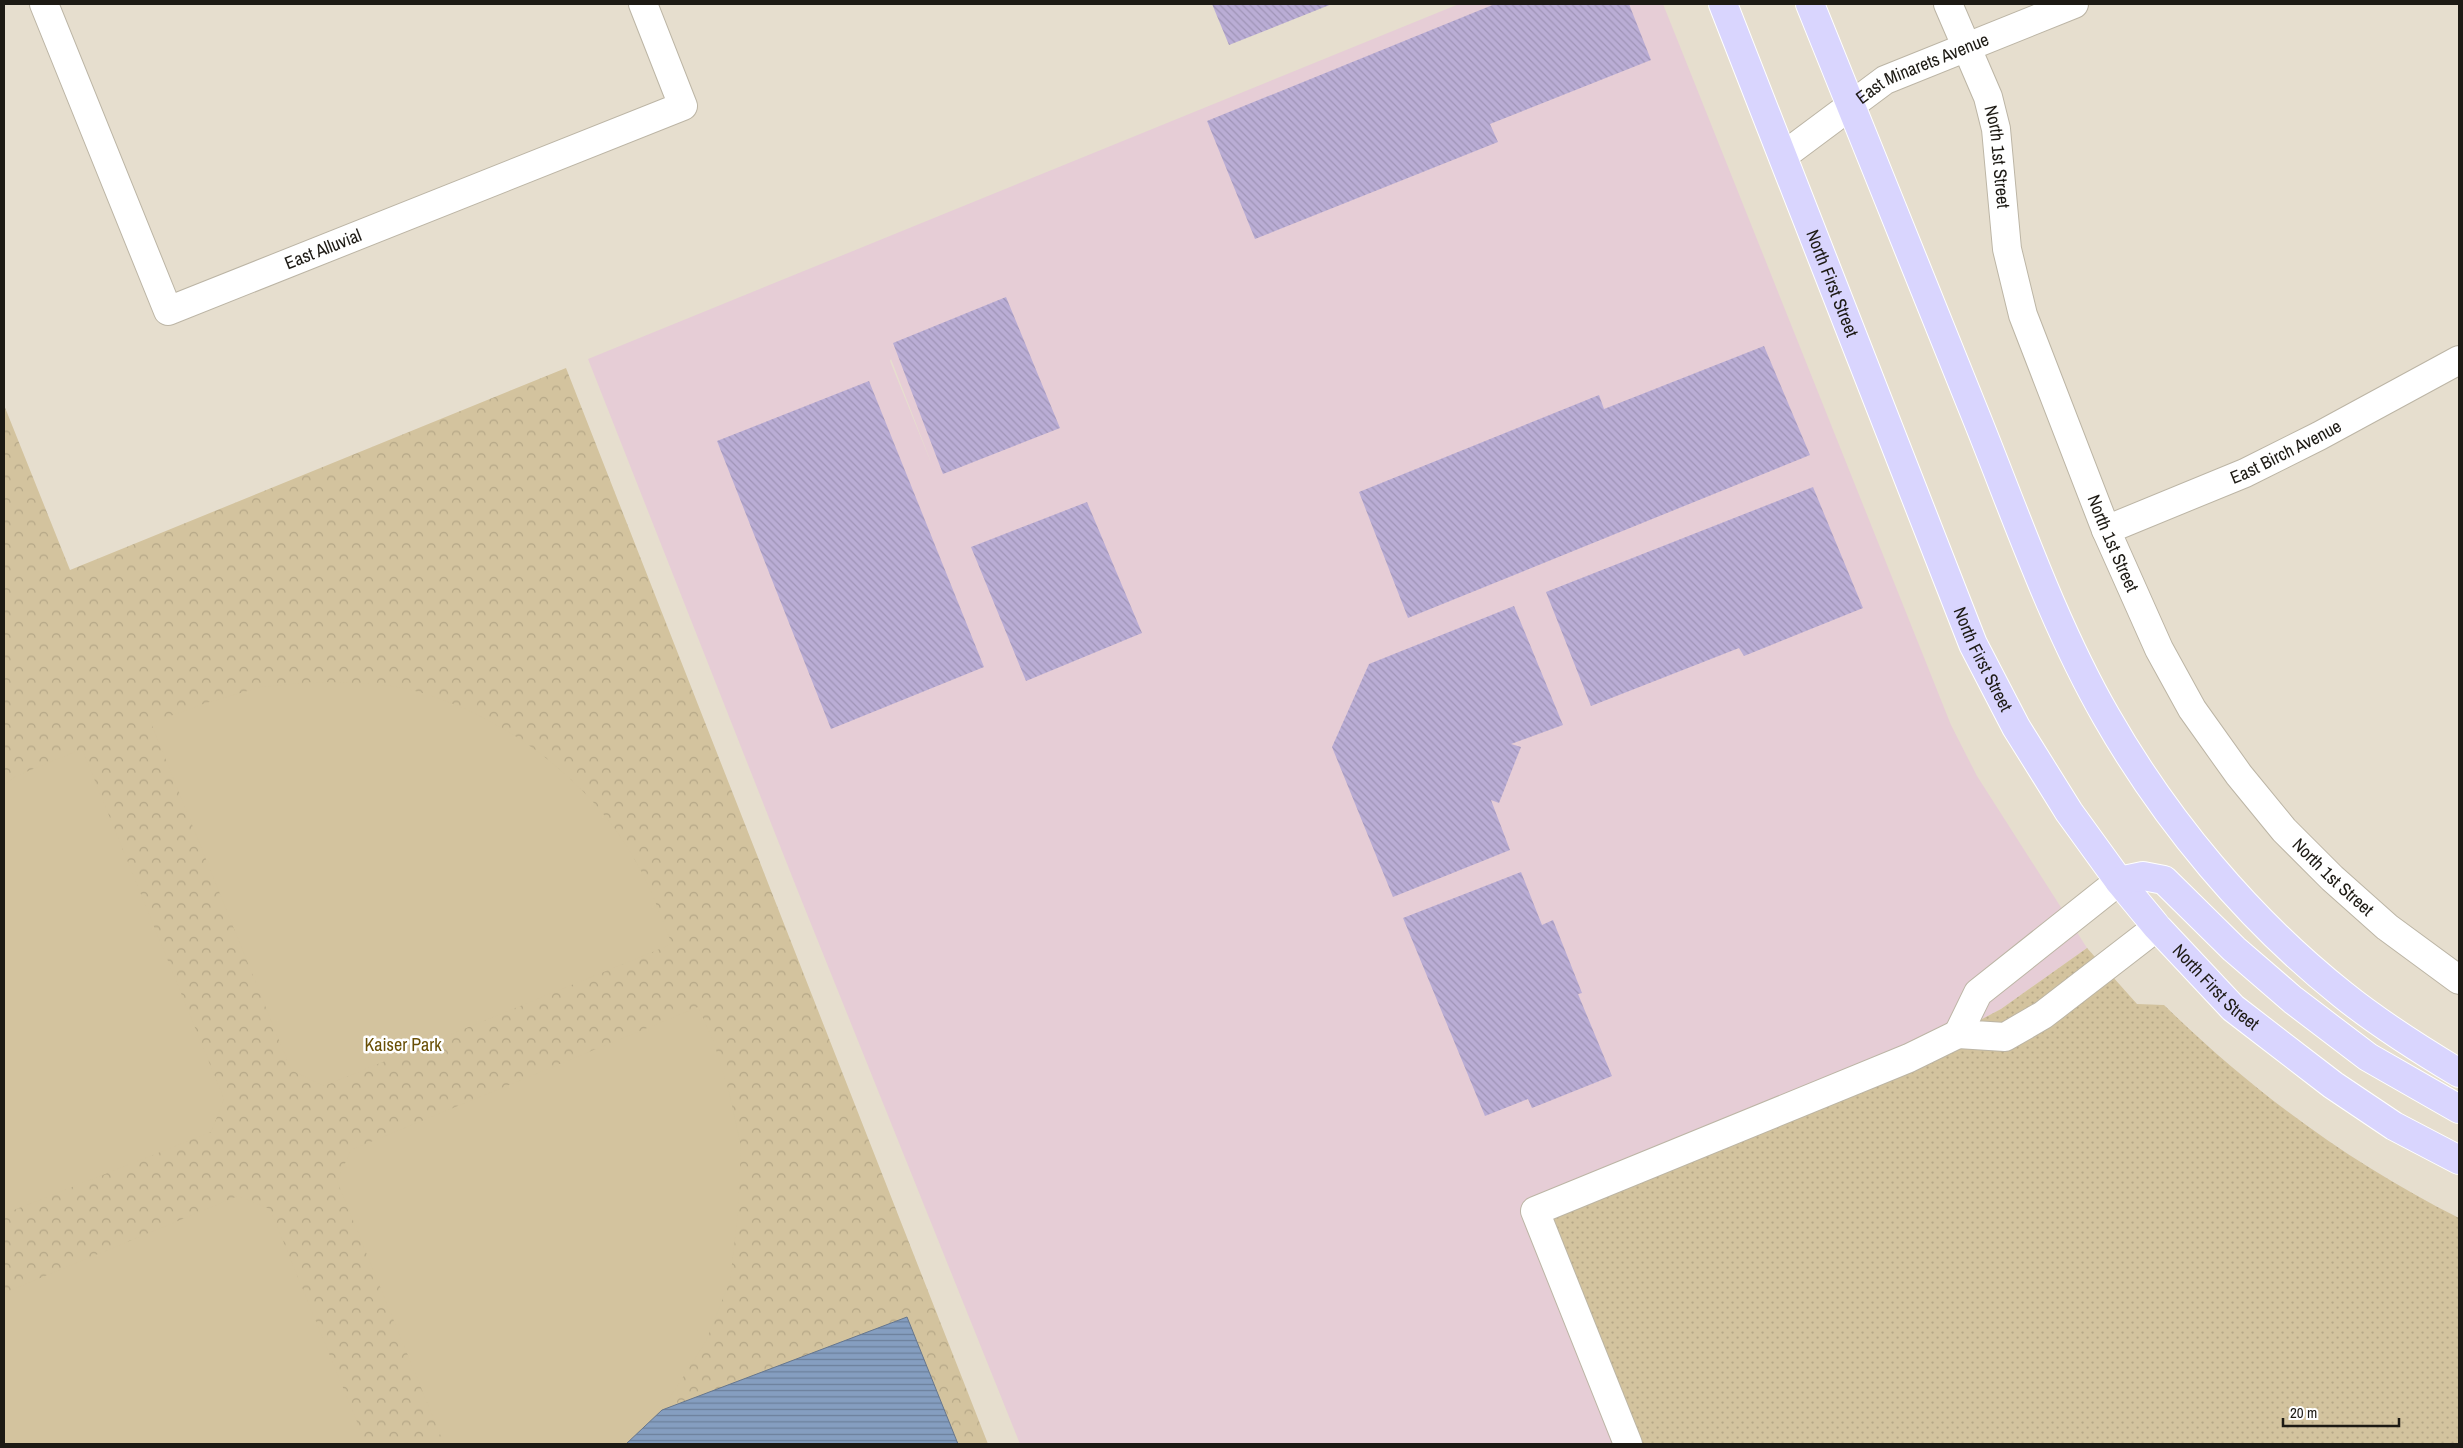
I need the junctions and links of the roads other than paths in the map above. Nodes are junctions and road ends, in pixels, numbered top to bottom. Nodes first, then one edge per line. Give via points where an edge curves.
1 (44, 4) edge
2 (642, 4) edge
3 (1723, 4) edge
4 (1810, 4) edge
5 (1948, 4) edge
6 (2074, 4) edge
7 (1966, 48) junction
8 (1850, 106) junction
9 (1783, 156) junction
10 (2459, 360) edge
11 (2106, 530) junction
12 (2118, 881) junction
13 (2157, 927) junction
14 (2459, 980) edge
15 (1958, 1034) junction
16 (2459, 1073) edge
17 (2459, 1109) edge
18 (2459, 1160) edge
19 (1628, 1444) edge

1 - 2 street, East Alluvial via 168,311 683,106
3 - 9 main road, North First Street
4 - 8 main road
5 - 7 street, North 1st Street
6 - 7 street, East Minarets Avenue
7 - 8 street, East Minarets Avenue via 1885,80
7 - 11 street, North 1st Street via 1988,97 1996,129 2007,250 2023,315
8 - 9 street, East Minarets Avenue
8 - 16 main road via 2055,612 2106,716 2160,799 2216,871 2274,933 2342,994 2413,1046
9 - 12 main road, North First Street via 1973,644 2016,727 2069,812
10 - 11 street, East Birch Avenue via 2245,473
11 - 14 street, North 1st Street via 2173,676 2239,775 2284,830 2332,878 2387,927
12 - 13 main road, North First Street
12 - 15 street via 1978,993
12 - 17 main road via 2143,876 2164,880 2293,1000 2368,1057
13 - 15 street via 2043,1014 2005,1037
13 - 18 main road, North First Street via 2233,1008 2333,1085 2386,1120
15 - 19 street via 1909,1058 1535,1211

